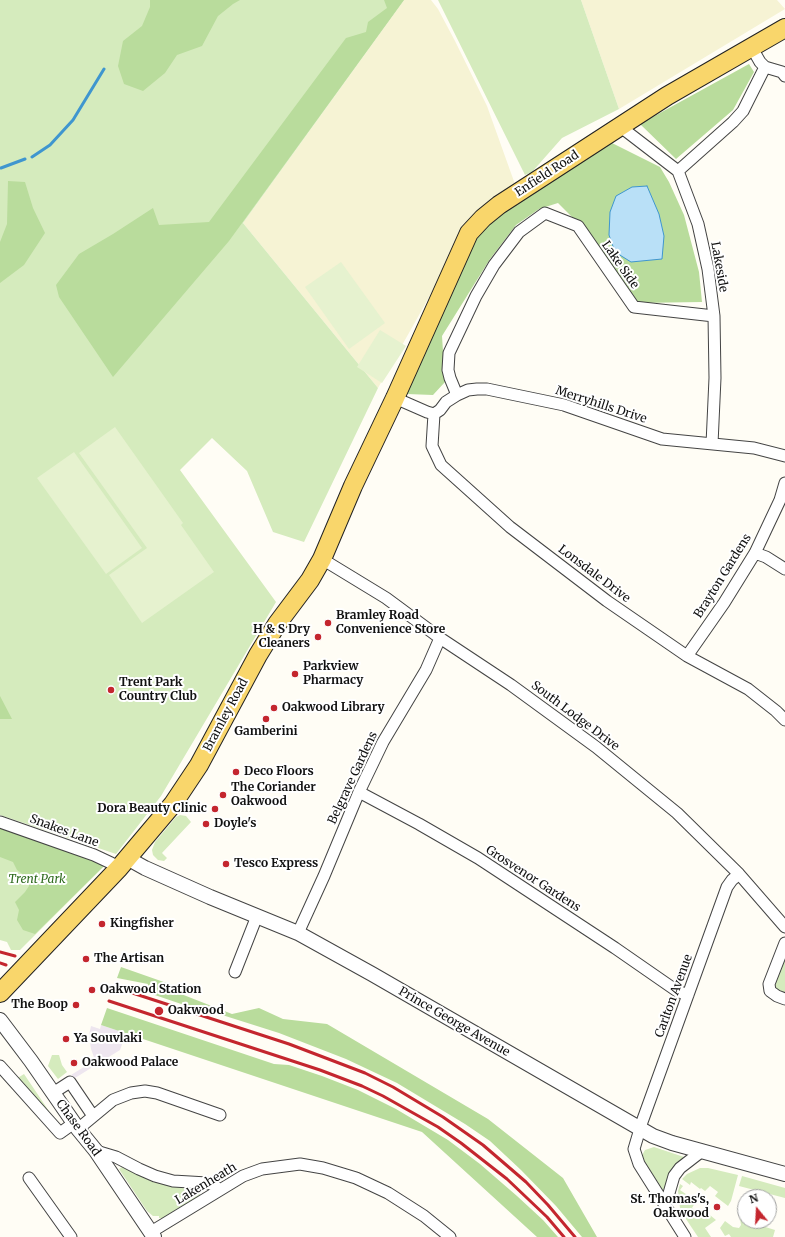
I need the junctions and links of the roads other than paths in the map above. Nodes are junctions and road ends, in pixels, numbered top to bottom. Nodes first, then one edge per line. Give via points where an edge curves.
1 (785, 28) edge
2 (752, 48) junction
3 (765, 67) junction
4 (785, 76) edge
5 (622, 126) junction
6 (678, 171) junction
7 (714, 316) junction
8 (457, 395) junction
9 (395, 398) junction
10 (434, 414) junction
11 (712, 444) junction
12 (785, 456) edge
13 (785, 483) edge
14 (755, 553) junction
15 (322, 559) junction
16 (785, 569) edge
17 (440, 638) junction
18 (687, 656) junction
19 (785, 720) edge
20 (358, 792) junction
21 (0, 822) edge
22 (123, 863) junction
23 (739, 874) junction
24 (257, 916) junction
25 (785, 928) edge
26 (298, 933) junction
27 (785, 943) edge
28 (234, 972) dead end
29 (0, 992) edge
30 (688, 995) junction
31 (785, 999) edge
32 (0, 1020) edge
33 (0, 1066) edge
34 (53, 1093) junction
35 (220, 1115) dead end
36 (93, 1116) junction
37 (76, 1126) junction
38 (640, 1130) junction
39 (96, 1151) junction
40 (702, 1151) junction
41 (785, 1174) edge
42 (28, 1178) dead end
43 (219, 1190) junction
44 (665, 1207) junction
45 (153, 1236) edge
46 (71, 1237) edge
47 (450, 1237) edge
48 (685, 1237) edge

1 - 2 main road, Enfield Road
2 - 3 street
2 - 5 main road, Enfield Road via 668,96
3 - 4 street via 782,72
3 - 6 street via 743,111 734,122
5 - 6 street
5 - 9 main road, Enfield Road via 499,205 470,233
6 - 7 street, Lakeside via 698,224 708,269
7 - 8 street, Lake Side via 634,307 578,226 545,213 519,232 494,265 476,296 449,353 448,370
7 - 11 street, Lakeside
8 - 10 street, Merryhills Drive
8 - 11 street, Merryhills Drive via 473,389 487,389 564,405 662,439
9 - 10 street
9 - 15 main road, Bramley Road
10 - 18 street, Lonsdale Drive via 432,446 441,465 510,527
11 - 12 street, Merryhills Drive via 754,448
13 - 14 street, Brayton Gardens via 780,500
14 - 16 street
14 - 18 street, Brayton Gardens
15 - 17 street, South Lodge Drive via 386,598
15 - 22 main road, Bramley Road via 258,655 192,777 173,804
17 - 20 street, Belgrave Gardens via 426,670 383,742
17 - 23 street, South Lodge Drive via 511,685 596,747 678,813
18 - 19 street, Lonsdale Drive via 748,689
20 - 26 street, Belgrave Gardens
20 - 30 street, Grosvenor Gardens via 478,858 677,991
21 - 22 street, Snakes Lane via 111,863
22 - 24 street, Prince George Avenue via 145,868
22 - 29 main road, Bramley Road
23 - 25 street, South Lodge Drive
23 - 30 street, Carlton Avenue via 727,887
24 - 26 street, Prince George Avenue
24 - 28 street
26 - 38 street, Prince George Avenue
27 - 31 street via 769,984 770,990
30 - 38 street, Carlton Avenue
32 - 34 street, Chase Road
33 - 37 street via 60,1133
34 - 36 street via 70,1082
34 - 37 street, Chase Road
35 - 36 street via 145,1091 122,1095
36 - 37 street
37 - 39 street, Chase Road
38 - 40 street, Prince George Avenue via 664,1141
38 - 44 street, Carlton Avenue via 634,1150 636,1157
39 - 43 street via 116,1157 155,1176 214,1185
39 - 45 street, Chase Road
40 - 41 street, Prince George Avenue
40 - 44 street via 674,1176
42 - 46 street
43 - 45 street, Lakenheath
43 - 47 street, Lakenheath via 243,1176 262,1169 300,1164 323,1168 356,1178 388,1193 424,1216
44 - 48 street, Carlton Avenue

